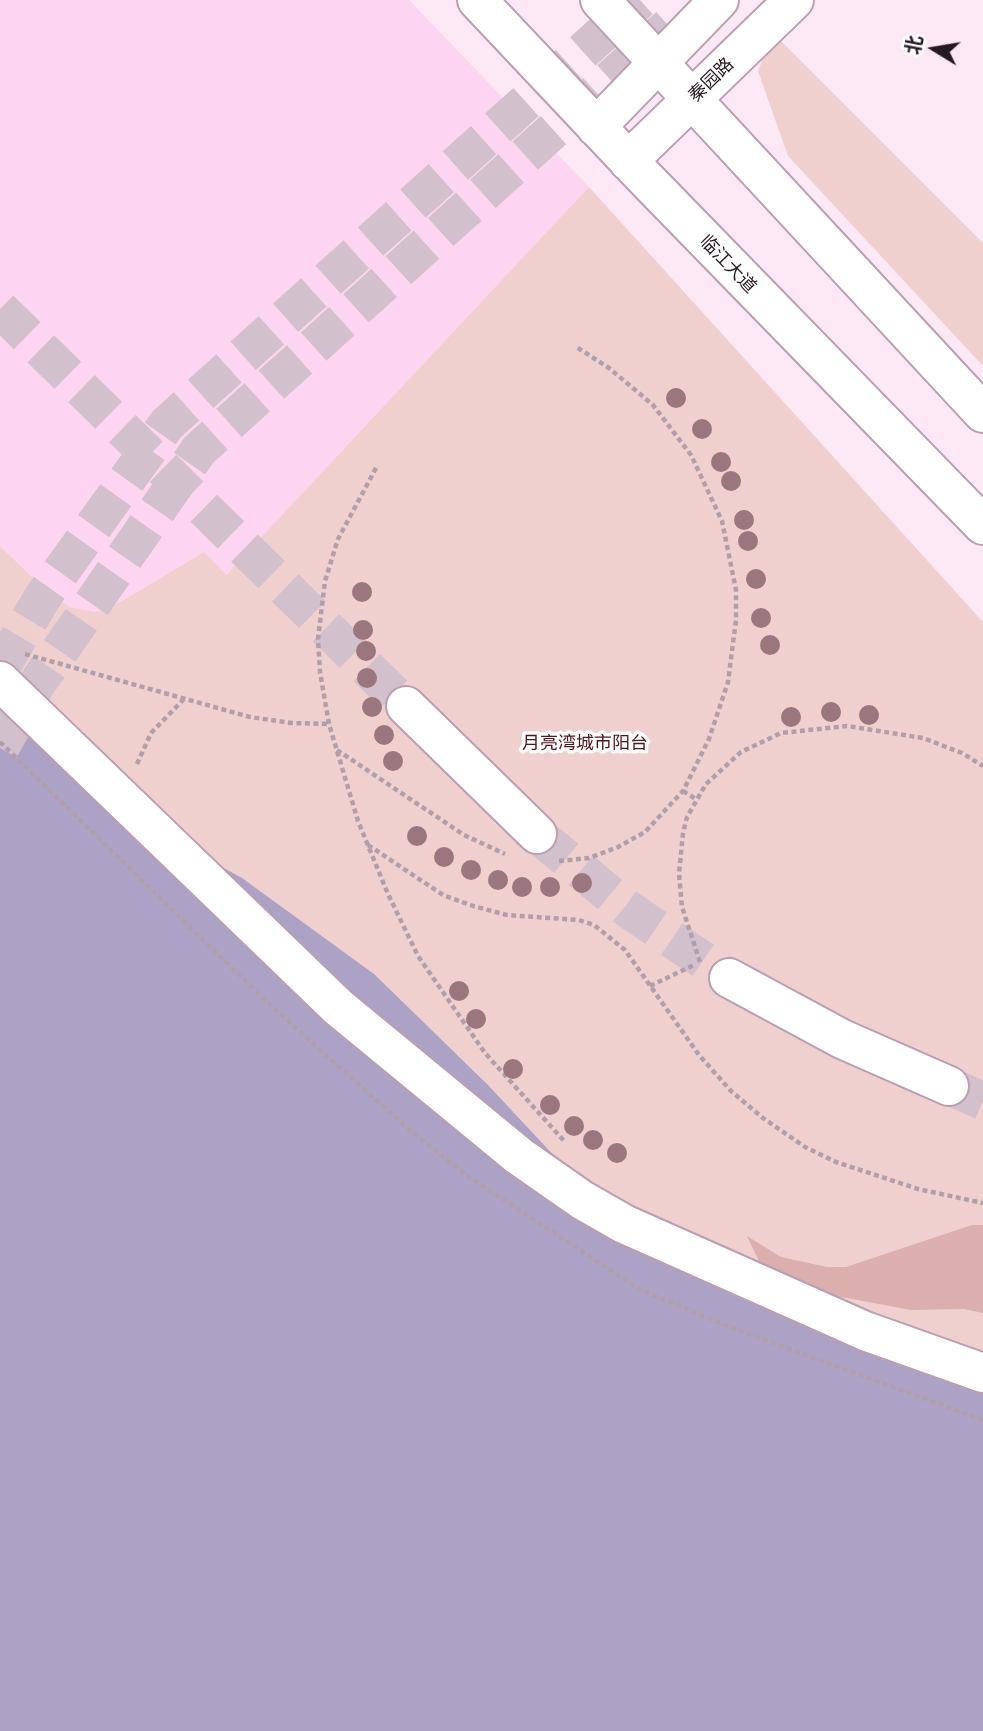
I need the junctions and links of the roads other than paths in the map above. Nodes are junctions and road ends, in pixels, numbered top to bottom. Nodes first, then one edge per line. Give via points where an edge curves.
1 (477, 0) edge
2 (600, 0) edge
3 (719, 0) edge
4 (794, 0) edge
5 (659, 62) junction
6 (692, 99) junction
7 (596, 127) junction
8 (628, 161) junction
9 (983, 413) edge
10 (983, 525) edge
11 (6, 665) edge
12 (406, 706) tunnel mouth
13 (534, 851) tunnel mouth
14 (712, 971) tunnel mouth
15 (949, 1086) tunnel mouth
16 (983, 1373) edge

1 - 7 main road, 临江大道
2 - 5 main road
3 - 5 main road
4 - 6 main road, 秦园路
5 - 6 main road
5 - 7 main road
6 - 8 main road, 秦园路
6 - 9 main road
7 - 8 main road, 临江大道
8 - 10 main road, 临江大道
11 - 16 main road via 125,802 338,1007 519,1156 582,1200 663,1242 865,1331
12 - 13 main road
14 - 15 main road via 842,1039

